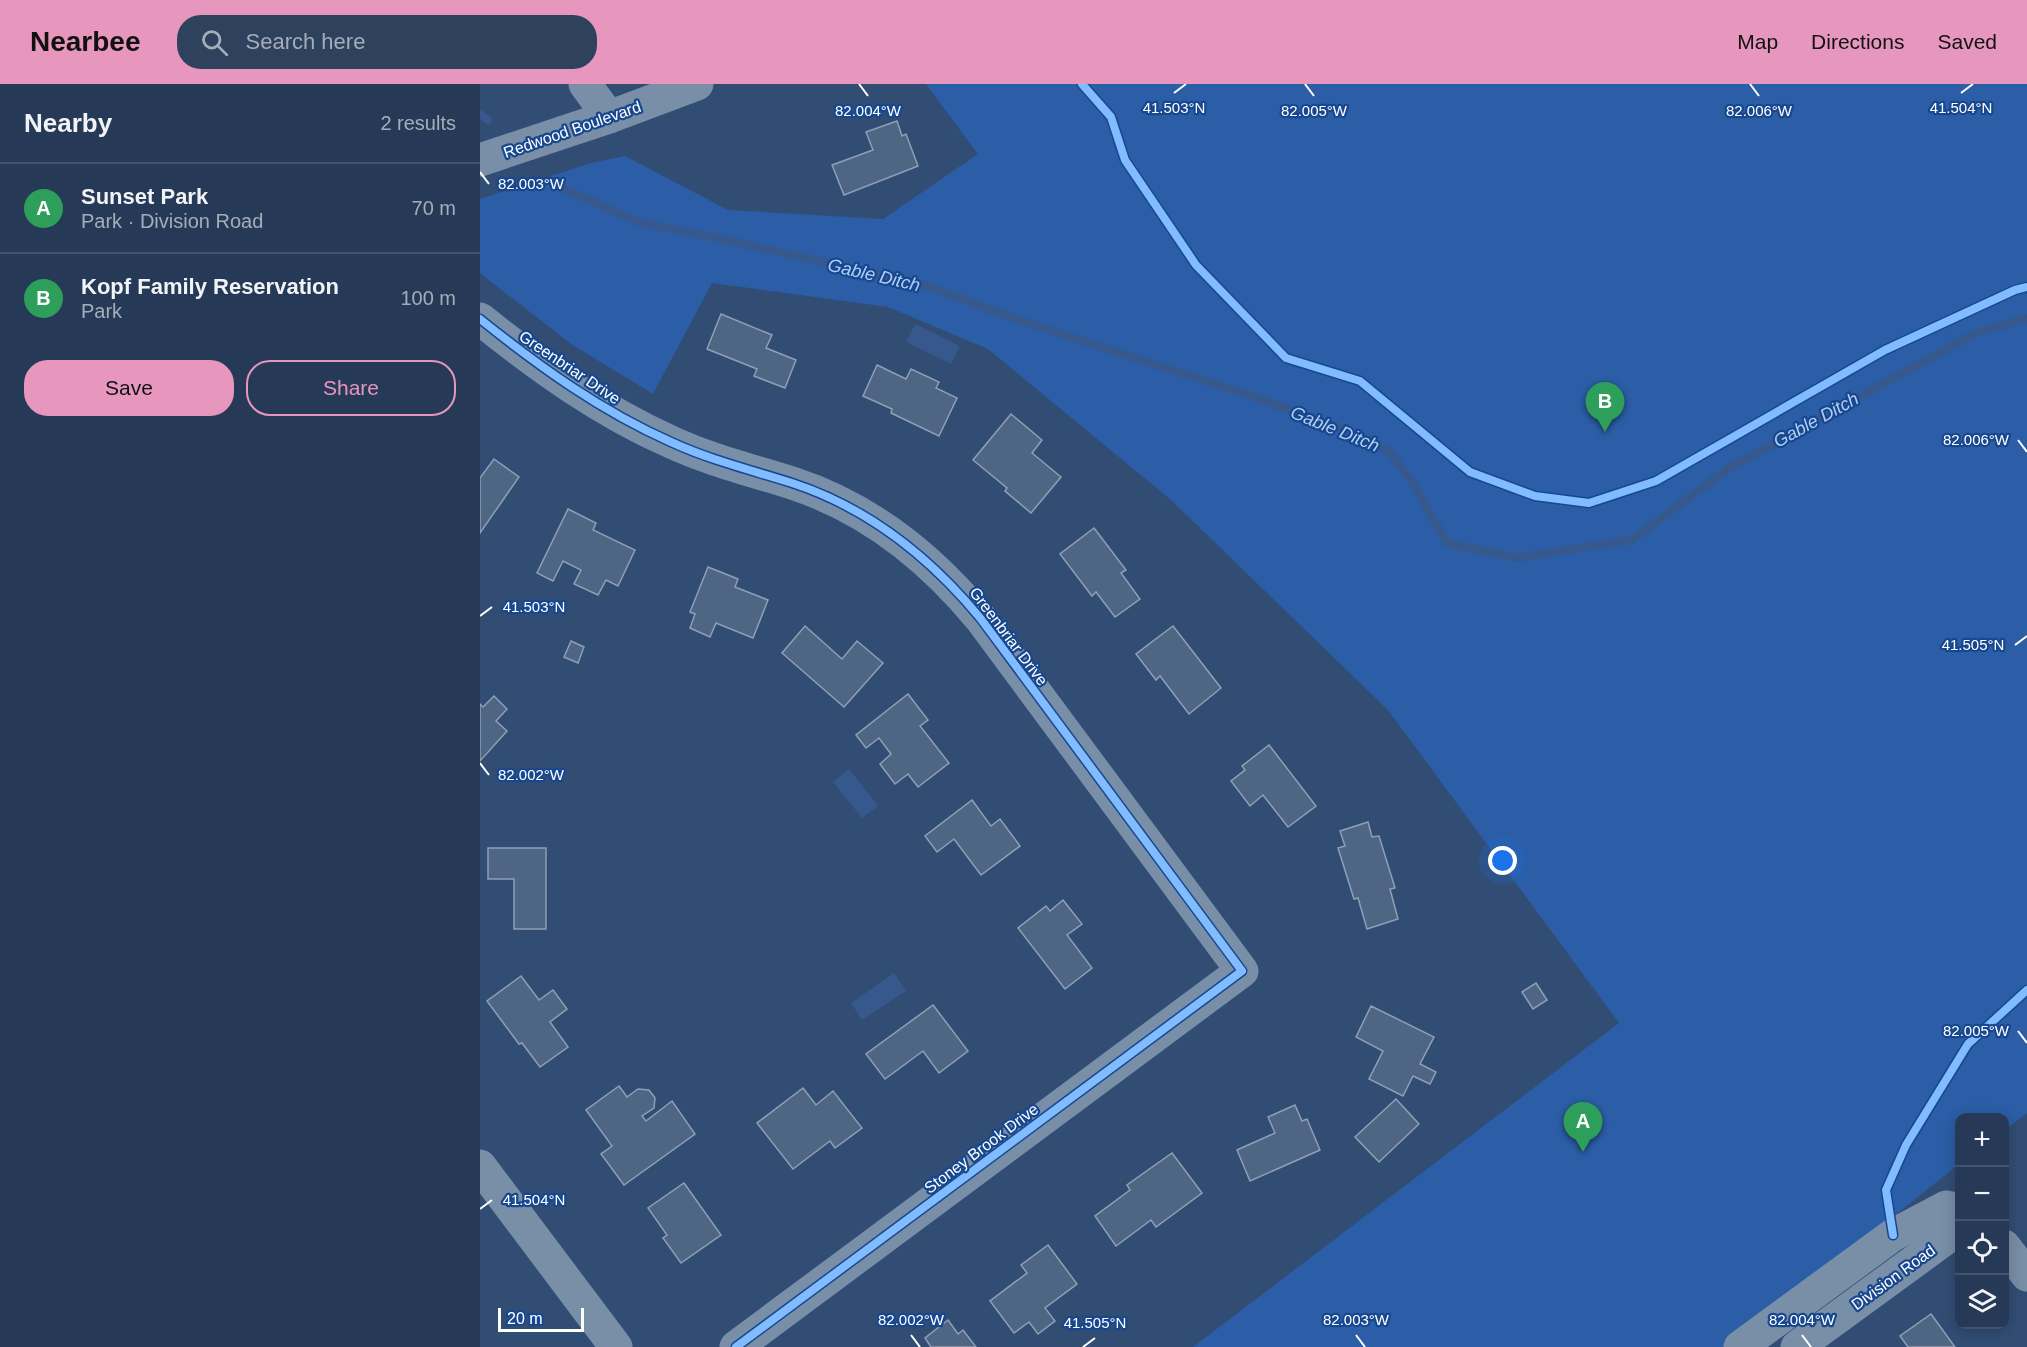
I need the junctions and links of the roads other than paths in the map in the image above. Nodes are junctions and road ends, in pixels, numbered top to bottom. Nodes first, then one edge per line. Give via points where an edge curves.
1 (585, 84) edge
2 (697, 84) edge
3 (609, 117) junction
4 (480, 160) edge
5 (480, 319) edge
6 (1242, 970) joint
7 (480, 1166) edge
8 (1955, 1209) edge
9 (1955, 1231) edge
10 (2009, 1252) edge
11 (2027, 1275) edge
12 (616, 1347) edge
13 (736, 1347) edge
14 (1740, 1347) edge
15 (1797, 1347) edge

1 - 3 street
2 - 3 street, Redwood Boulevard
3 - 4 street, Redwood Boulevard
5 - 6 street, Greenbriar Drive via 570,388 620,417 672,443 824,495 874,521 911,547 960,593
6 - 13 street, Stoney Brook Drive
7 - 12 street
8 - 14 street, Division Road via 1946,1207 1893,1235
9 - 15 street, Division Road
10 - 11 street

